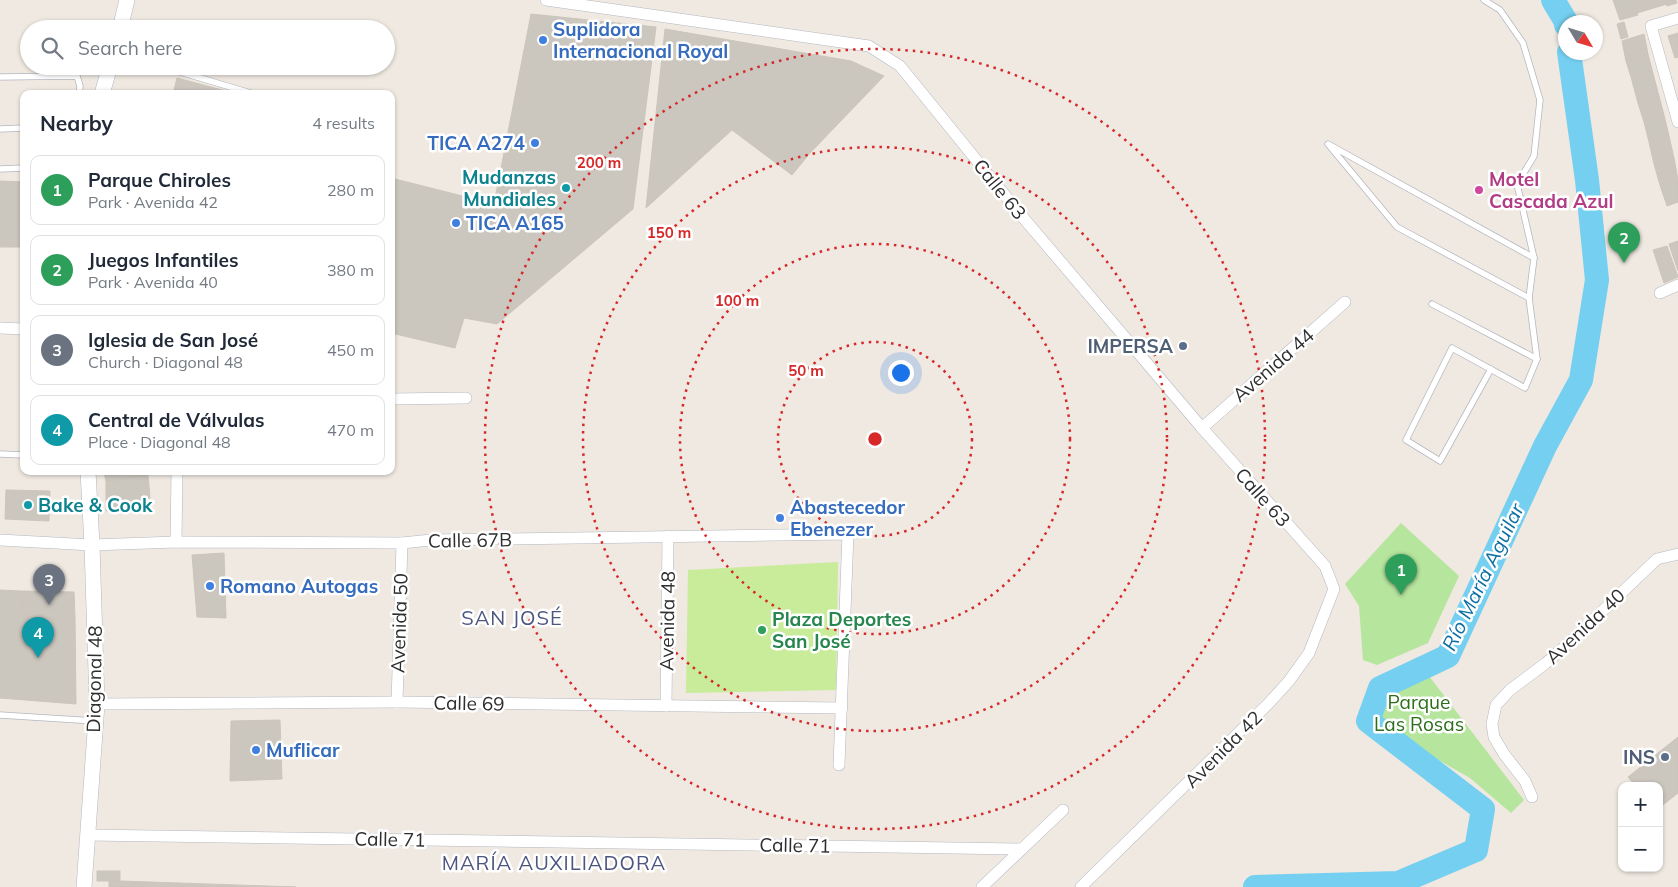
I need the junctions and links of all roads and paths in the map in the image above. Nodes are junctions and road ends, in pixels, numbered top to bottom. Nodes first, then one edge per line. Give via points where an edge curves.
1 (127, 0) edge
2 (546, 0) edge
3 (1484, 0) edge
4 (1678, 18) edge
5 (122, 20) edge
6 (107, 75) edge
7 (190, 75) edge
8 (0, 77) edge
9 (80, 90) edge
10 (103, 90) edge
11 (241, 90) edge
12 (1678, 122) edge
13 (0, 128) edge
14 (20, 128) edge
15 (20, 168) edge
16 (0, 169) edge
17 (1534, 258) junction
18 (1678, 285) edge
19 (1660, 293) dead end
20 (1529, 298) junction
21 (1345, 302) dead end
22 (1432, 304) dead end
23 (0, 328) edge
24 (20, 329) edge
25 (1537, 359) junction
26 (1491, 369) junction
27 (466, 398) dead end
28 (395, 400) edge
29 (1202, 428) junction
30 (0, 454) edge
31 (20, 455) edge
32 (88, 475) edge
33 (177, 475) edge
34 (668, 536) junction
35 (0, 540) edge
36 (176, 542) junction
37 (402, 543) junction
38 (92, 545) junction
39 (1678, 554) edge
40 (1334, 589) joint
41 (397, 702) junction
42 (97, 704) junction
43 (666, 706) junction
44 (842, 708) junction
45 (0, 715) edge
46 (95, 721) junction
47 (839, 765) dead end
48 (1532, 797) dead end
49 (1063, 810) dead end
50 (88, 835) junction
51 (1022, 849) junction
52 (84, 887) edge
53 (982, 887) edge
54 (1081, 887) edge

1 - 5 street
2 - 29 street, Calle 63 via 869,46 900,66 1026,221
3 - 17 lane via 1500,10 1523,43 1540,100 1534,156 1517,184
4 - 12 street via 1651,26
6 - 10 street
7 - 11 lane
8 - 9 lane via 77,76
13 - 14 lane
15 - 16 lane
17 - 20 lane
17 - 20 lane via 1328,144 1397,227
18 - 19 street
20 - 25 lane
21 - 29 street, Avenida 44
22 - 25 lane
23 - 24 street
25 - 26 lane via 1525,388
26 - 26 lane via 1452,348 1406,440 1440,460
27 - 28 street
29 - 40 street, Calle 63 via 1325,566
30 - 31 lane
32 - 38 street, Diagonal 48
33 - 36 street
34 - 37 street, Calle 67B
34 - 43 street, Avenida 48
34 - 44 street, Calle 67B via 848,534
35 - 38 street, Calle 67B
36 - 37 street, Calle 67B
36 - 38 street, Calle 67B
37 - 41 street, Avenida 50
38 - 42 street, Diagonal 48
39 - 48 street, Avenida 40 via 1657,559 1572,640 1496,705 1492,724 1494,737 1525,781
40 - 54 street, Avenida 42 via 1309,653 1289,681
41 - 42 street, Calle 69
41 - 43 street, Calle 69
42 - 46 street, Diagonal 48
43 - 44 street, Calle 69
44 - 47 street
45 - 46 lane
46 - 50 street, Diagonal 48
49 - 51 street
50 - 51 street, Calle 71
50 - 52 street, Diagonal 48
51 - 53 street

